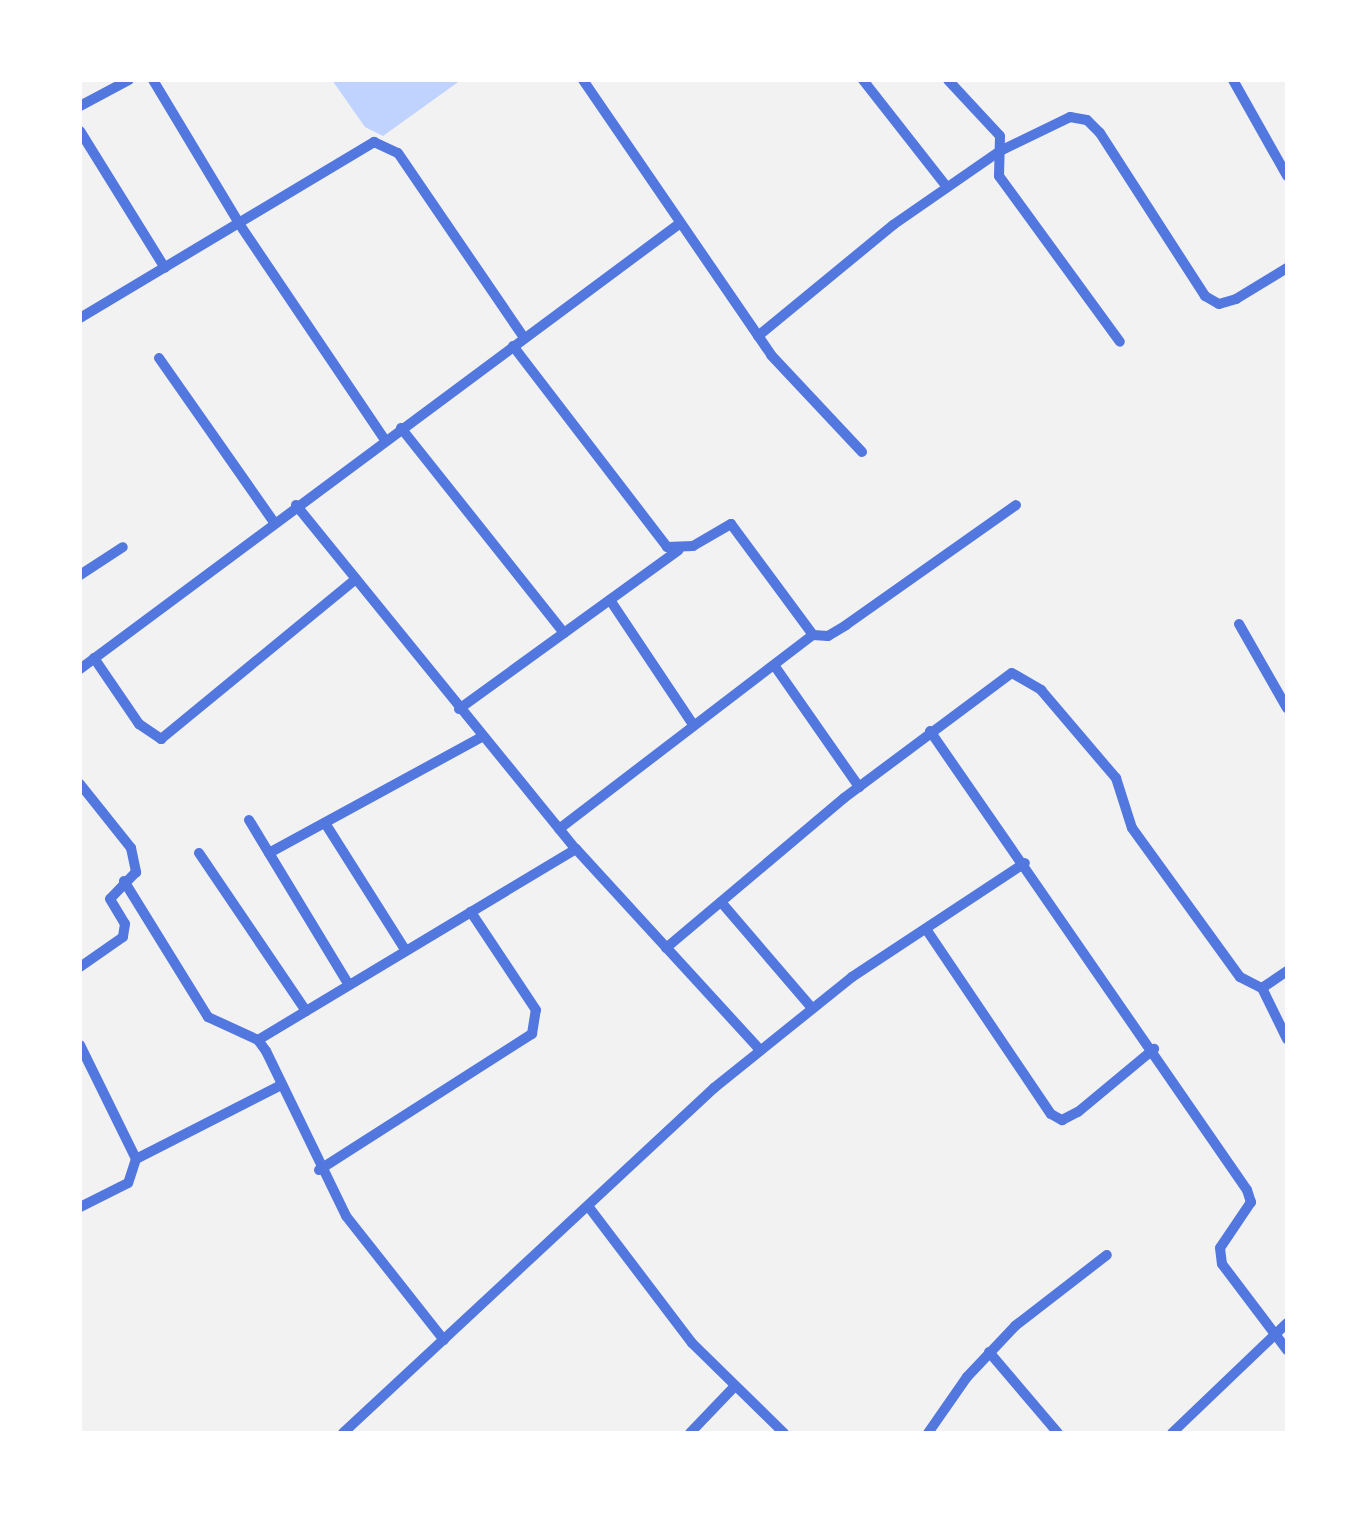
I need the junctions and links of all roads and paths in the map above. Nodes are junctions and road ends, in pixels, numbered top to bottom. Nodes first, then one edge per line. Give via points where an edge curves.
1 (129, 80) edge
2 (152, 80) edge
3 (583, 80) edge
4 (863, 80) edge
5 (948, 80) edge
6 (1233, 80) edge
7 (80, 106) edge
8 (80, 131) edge
9 (1000, 150) junction
10 (1287, 176) edge
11 (947, 187) junction
12 (240, 224) junction
13 (679, 224) junction
14 (165, 268) junction
15 (1287, 269) edge
16 (80, 318) edge
17 (758, 336) junction
18 (524, 338) junction
19 (1120, 342) dead end
20 (513, 346) junction
21 (159, 358) dead end
22 (400, 428) junction
23 (384, 440) junction
24 (862, 452) dead end
25 (1016, 504) dead end
26 (296, 505) junction
27 (274, 522) junction
28 (123, 547) dead end
29 (678, 550) junction
30 (80, 575) edge
31 (356, 580) junction
32 (610, 600) junction
33 (1240, 624) dead end
34 (564, 633) junction
35 (813, 635) junction
36 (94, 658) junction
37 (774, 665) junction
38 (80, 669) edge
39 (1283, 693) edge
40 (459, 708) junction
41 (1287, 708) edge
42 (694, 726) junction
43 (930, 731) junction
44 (482, 737) junction
45 (80, 784) edge
46 (858, 787) junction
47 (250, 820) dead end
48 (325, 823) junction
49 (559, 829) junction
50 (576, 849) junction
51 (199, 852) dead end
52 (270, 853) junction
53 (1026, 862) junction
54 (124, 880) junction
55 (721, 902) junction
56 (472, 912) junction
57 (926, 928) junction
58 (666, 948) junction
59 (406, 951) junction
60 (80, 967) edge
61 (1287, 971) edge
62 (349, 985) junction
63 (1262, 988) junction
64 (811, 1007) junction
65 (306, 1011) junction
66 (1287, 1039) edge
67 (258, 1040) junction
68 (80, 1045) edge
69 (760, 1050) junction
70 (1154, 1050) junction
71 (281, 1084) junction
72 (136, 1159) junction
73 (319, 1170) junction
74 (588, 1206) junction
75 (80, 1208) edge
76 (1108, 1255) dead end
77 (1287, 1323) edge
78 (1276, 1335) junction
79 (444, 1340) junction
80 (1287, 1350) edge
81 (989, 1352) junction
82 (734, 1388) junction
83 (344, 1433) edge
84 (690, 1433) edge
85 (784, 1433) edge
86 (928, 1433) edge
87 (1058, 1433) edge
88 (1172, 1433) edge

1 - 7 street
2 - 12 street
3 - 13 street
4 - 11 street
5 - 9 street via 1000,136
6 - 10 street
8 - 14 street
9 - 11 street
9 - 15 street via 1057,119 1087,120 1205,296 1218,304 1236,299
9 - 19 street via 999,176
11 - 17 street via 832,270
12 - 14 street
12 - 18 street via 361,148 386,143
12 - 23 street
13 - 17 street
13 - 18 street
14 - 16 street
17 - 24 street
18 - 20 street
20 - 22 street
20 - 29 street via 656,536
21 - 27 street
22 - 23 street
22 - 34 street
23 - 26 street
25 - 35 street via 846,625 828,636
26 - 27 street
26 - 31 street
27 - 36 street
28 - 30 street
29 - 32 street
29 - 35 street via 731,524
31 - 36 street via 160,738 138,724
31 - 40 street
32 - 34 street
32 - 42 street
33 - 39 street
34 - 40 street
35 - 37 street
36 - 38 street
37 - 42 street
37 - 46 street
39 - 41 street
40 - 44 street
42 - 49 street
43 - 46 street
43 - 53 street
43 - 63 street via 1002,675 1012,673 1041,690 1116,778 1132,828 1240,977
44 - 48 street
44 - 49 street
45 - 54 street via 136,858 136,872
46 - 55 street
47 - 52 street
48 - 52 street
48 - 59 street
49 - 50 street
50 - 56 street
50 - 58 street
51 - 65 street
52 - 62 street
53 - 57 street
53 - 70 street
54 - 60 street via 110,899 125,924 123,937
54 - 67 street via 208,1017
55 - 58 street
55 - 64 street
56 - 59 street
56 - 73 street via 536,1010 532,1034
57 - 64 street
57 - 70 street via 1050,1114 1062,1120 1078,1112
58 - 69 street
59 - 62 street
61 - 63 street
62 - 65 street
63 - 66 street
64 - 69 street
65 - 67 street
67 - 71 street
68 - 72 street
69 - 74 street
70 - 78 street via 1247,1190 1250,1202 1220,1248 1222,1264
71 - 72 street
71 - 73 street
72 - 75 street via 128,1183
73 - 79 street via 346,1216
74 - 79 street
74 - 82 street
76 - 81 street
77 - 78 street
78 - 80 street
78 - 88 street
79 - 83 street
81 - 86 street
81 - 87 street
82 - 84 street
82 - 85 street

